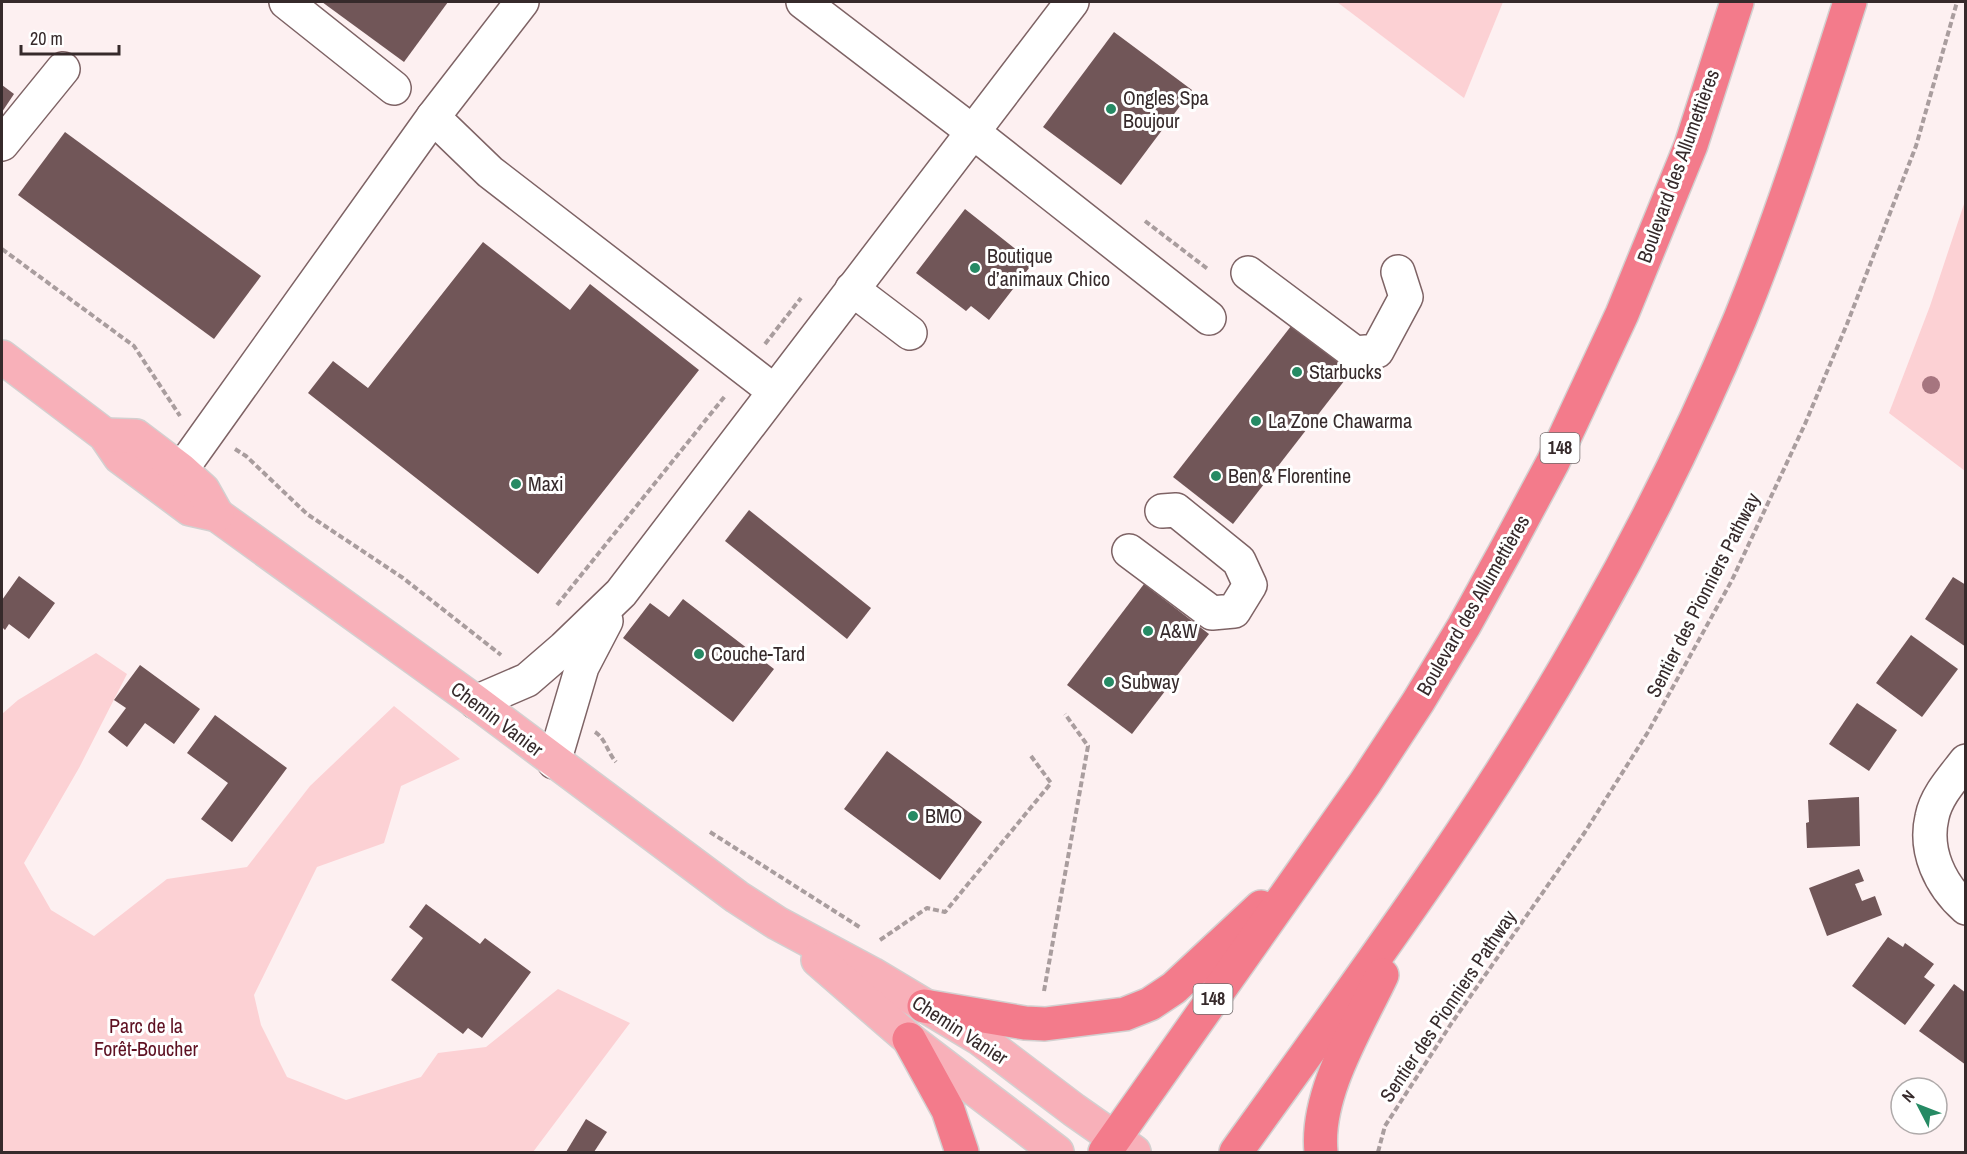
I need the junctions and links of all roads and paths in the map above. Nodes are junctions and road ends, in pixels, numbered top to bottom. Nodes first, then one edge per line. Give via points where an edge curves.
1 (286, 2) edge
2 (522, 2) edge
3 (803, 2) edge
4 (1072, 2) edge
5 (1737, 2) edge
6 (1850, 2) edge
7 (1957, 2) edge
8 (63, 69) dead end
9 (394, 87) dead end
10 (433, 117) junction
11 (973, 132) junction
12 (2, 144) edge
13 (2, 249) edge
14 (1398, 272) dead end
15 (1248, 273) dead end
16 (852, 289) junction
17 (1209, 318) dead end
18 (910, 333) dead end
19 (2, 357) edge
20 (730, 388) dead end
21 (774, 392) junction
22 (207, 434) junction
23 (105, 435) junction
24 (181, 470) junction
25 (1162, 511) dead end
26 (217, 515) junction
27 (1129, 551) dead end
28 (621, 593) junction
29 (557, 606) dead end
30 (527, 680) junction
31 (476, 702) junction
32 (568, 714) junction
33 (1065, 714) dead end
34 (1031, 756) dead end
35 (554, 762) junction
36 (1965, 762) edge
37 (621, 768) dead end
38 (708, 831) dead end
39 (1313, 859) junction
40 (1418, 899) junction
41 (1965, 908) edge
42 (777, 923) junction
43 (880, 940) junction
44 (888, 945) dead end
45 (1043, 999) dead end
46 (924, 1006) junction
47 (909, 1039) junction
48 (1118, 1148) edge
49 (962, 1152) edge
50 (1057, 1152) edge
51 (1236, 1152) edge
52 (1321, 1152) edge
53 (1378, 1152) edge

1 - 9 street
2 - 10 street
3 - 11 street
4 - 11 street
5 - 39 highway, Boulevard des Allumettières / 148 via 1690,145 1622,314 1553,462 1464,626
6 - 40 highway via 1778,221 1740,318 1642,529 1526,734
7 - 53 path, Sentier des Pionniers Pathway via 1916,146 1852,313 1732,580 1648,732 1586,832 1451,1024 1385,1126
8 - 12 street
10 - 21 street via 490,172
10 - 22 street
11 - 16 street
11 - 17 street
13 - 22 path via 134,346 180,416
14 - 15 street via 1406,297 1377,351 1355,353
16 - 18 street
16 - 21 street
19 - 23 main road, Chemin Vanier
20 - 29 path
21 - 28 street
22 - 24 street
22 - 30 path via 246,456 307,514 403,578 503,656
23 - 24 main road, Chemin Vanier via 136,436
23 - 26 main road, Chemin Vanier via 120,457 190,509
24 - 26 main road, Chemin Vanier via 203,490
25 - 27 street via 1176,510 1239,561 1250,585 1234,611 1212,613
26 - 31 main road, Chemin Vanier
28 - 30 street
28 - 32 street via 582,666
30 - 31 street
31 - 35 main road, Chemin Vanier
32 - 35 street
32 - 37 path via 603,737
33 - 45 path via 1088,746
34 - 43 path via 1052,783 945,912 927,908
35 - 42 main road, Chemin Vanier
36 - 41 street via 1944,790 1932,815 1929,841 1950,894
38 - 43 path
39 - 46 highway via 1174,988 1125,1014 1046,1024
39 - 48 highway, Boulevard des Allumettières / 148
40 - 51 highway
40 - 52 highway via 1333,1081 1324,1111
42 - 46 main road, Chemin Vanier
42 - 47 main road, Chemin Vanier
43 - 44 path
46 - 48 main road, Chemin Vanier via 979,1038
47 - 49 highway via 948,1110
47 - 50 main road, Chemin Vanier

